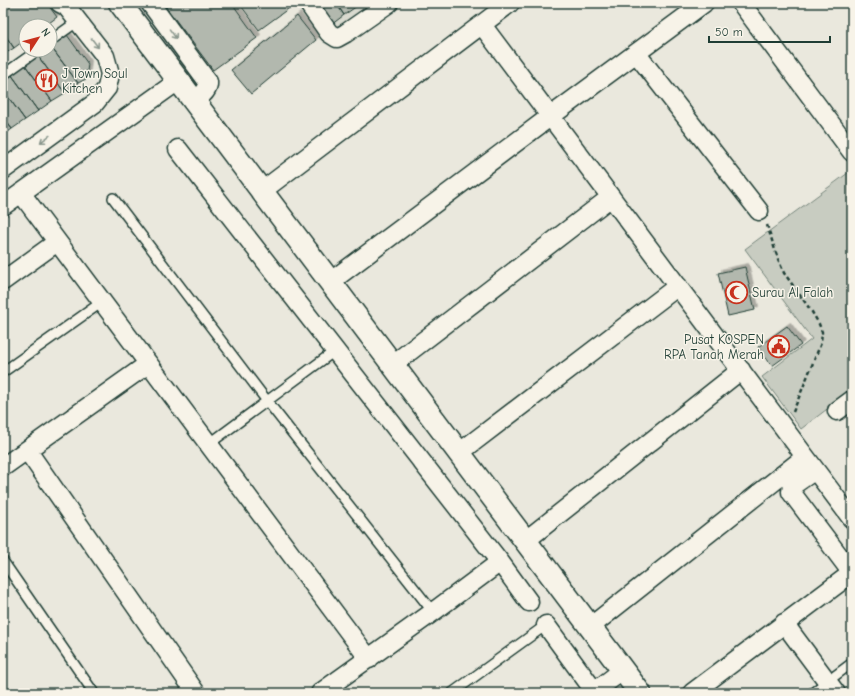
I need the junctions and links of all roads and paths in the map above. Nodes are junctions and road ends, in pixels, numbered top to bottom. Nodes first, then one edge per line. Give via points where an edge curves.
1 (60, 3) edge
2 (120, 3) edge
3 (150, 3) edge
4 (308, 3) edge
5 (388, 3) edge
6 (510, 3) edge
7 (704, 3) edge
8 (741, 3) edge
9 (78, 21) junction
10 (482, 25) junction
11 (58, 35) edge
12 (636, 53) junction
13 (27, 58) edge
14 (3, 75) edge
15 (178, 81) junction
16 (194, 102) junction
17 (551, 116) junction
18 (178, 149) dead end
19 (852, 152) edge
20 (3, 170) edge
21 (262, 191) junction
22 (21, 193) junction
23 (611, 197) junction
24 (113, 198) dead end
25 (3, 206) edge
26 (759, 210) joint
27 (57, 242) junction
28 (3, 281) edge
29 (330, 282) junction
30 (678, 286) junction
31 (102, 302) junction
32 (336, 350) junction
33 (148, 364) junction
34 (392, 365) junction
35 (741, 370) junction
36 (3, 372) edge
37 (852, 400) edge
38 (267, 401) junction
39 (837, 411) dead end
40 (785, 430) junction
41 (209, 444) junction
42 (27, 450) junction
43 (459, 452) junction
44 (810, 463) junction
45 (3, 467) edge
46 (852, 519) edge
47 (525, 541) junction
48 (3, 561) edge
49 (500, 562) junction
50 (852, 573) edge
51 (528, 602) dead end
52 (433, 612) junction
53 (784, 623) junction
54 (546, 625) joint
55 (590, 627) junction
56 (369, 658) junction
57 (852, 663) edge
58 (623, 670) junction
59 (832, 687) edge
60 (594, 692) edge
61 (94, 693) edge
62 (196, 693) edge
63 (320, 693) edge
64 (452, 693) edge
65 (640, 693) edge
66 (692, 693) edge
67 (812, 693) edge

1 - 9 street via 66,6
2 - 15 street
3 -> 16 street via 208,82 207,90
4 - 5 street via 329,33 338,38
6 - 10 street
7 - 12 street
8 - 19 street
9 - 11 lane
9 -> 20 street via 105,56 110,74 107,88 95,103
10 - 17 street
10 - 21 street
12 - 17 street
12 - 26 street
13 - 14 lane
15 - 16 street
15 - 22 street
16 - 21 street
17 - 23 street
17 - 29 street
18 - 32 street
21 - 29 street
22 - 25 street
22 - 27 street
23 - 30 street
23 - 34 street
24 - 38 lane
26 - 40 path via 784,273 812,312 822,332 821,343
27 - 28 street
27 - 31 street
29 - 34 street
30 - 35 street
30 - 43 street
31 - 33 street
31 - 36 lane
32 - 38 lane
32 - 49 street
33 - 41 street
33 - 42 street
34 - 43 street
35 - 40 street
35 - 47 street
37 - 39 street
38 - 41 lane
38 - 52 lane
40 - 44 street
41 - 56 street
42 - 45 street
42 - 62 street
43 - 47 street
44 - 46 street
44 - 50 street via 792,486 791,492
44 - 55 street
47 - 55 street
48 - 61 lane
49 - 51 street
49 - 52 street
50 - 53 street
52 - 56 street
53 - 59 street
53 - 66 street
54 - 60 street
54 - 64 lane
55 - 58 street
56 - 63 street
57 - 59 lane
58 - 60 street
58 - 65 street
59 - 67 lane

